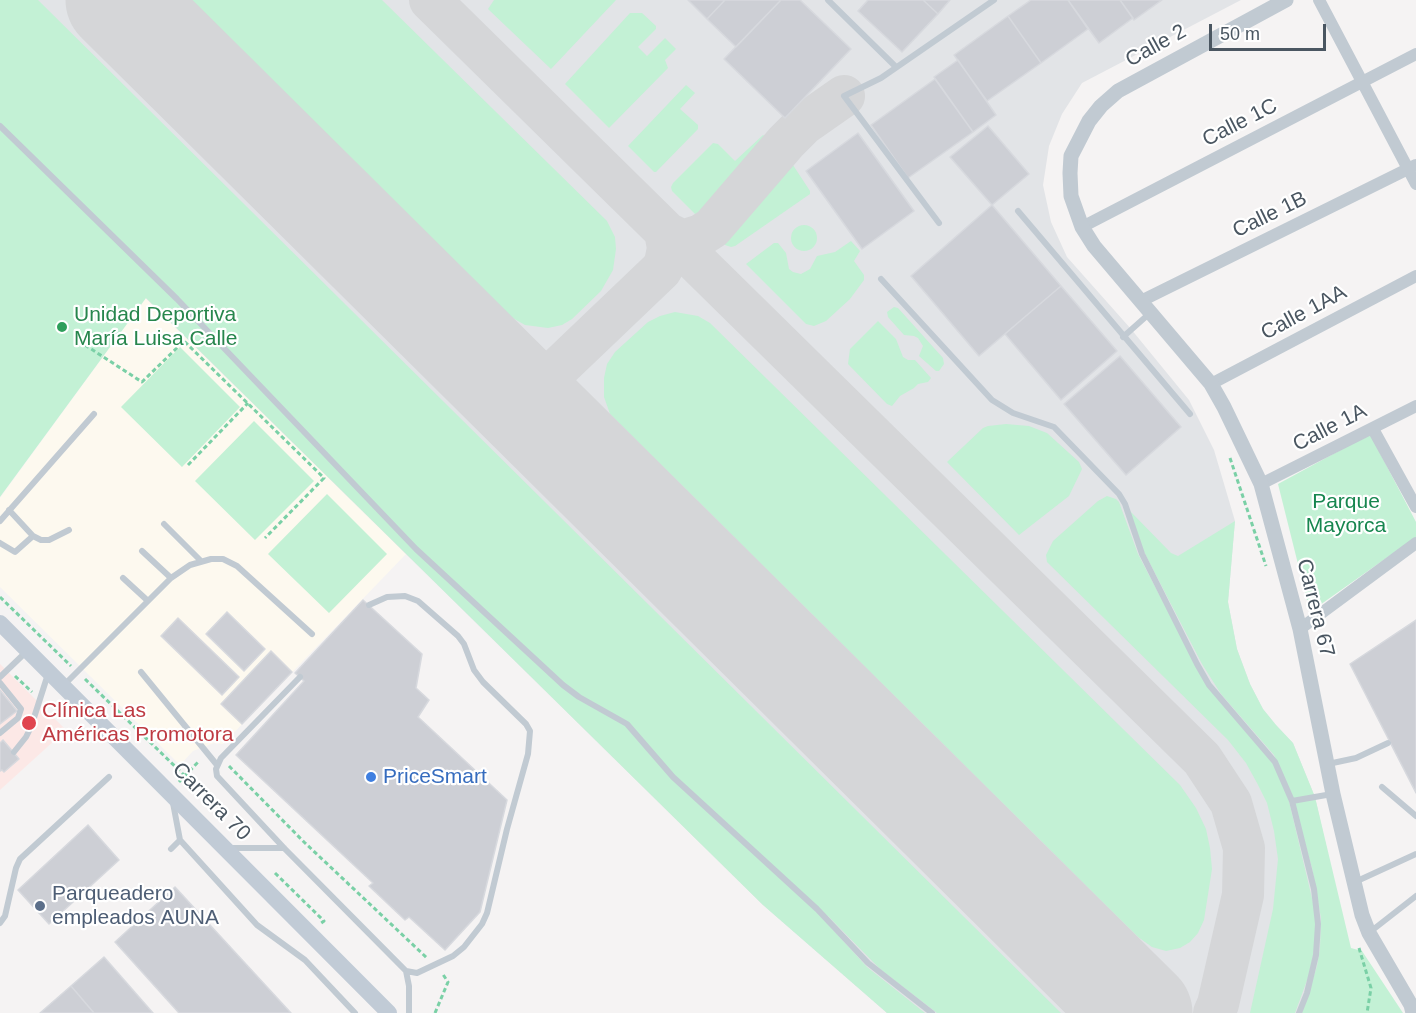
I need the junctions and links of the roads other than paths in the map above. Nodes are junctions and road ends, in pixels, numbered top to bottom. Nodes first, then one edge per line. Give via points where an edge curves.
1 (828, 0) edge
2 (994, 0) edge
3 (1286, 0) edge
4 (1319, 0) edge
5 (1416, 54) edge
6 (896, 68) junction
7 (1361, 82) junction
8 (0, 126) edge
9 (1071, 156) joint
10 (1412, 166) edge
11 (1416, 184) edge
12 (1018, 211) dead end
13 (939, 223) dead end
14 (1082, 227) junction
15 (1416, 276) edge
16 (881, 279) dead end
17 (1146, 307) junction
18 (1123, 337) junction
19 (1211, 384) junction
20 (1416, 406) edge
21 (94, 414) dead end
22 (1190, 414) dead end
23 (1373, 429) junction
24 (1261, 484) junction
25 (1416, 507) edge
26 (9, 510) junction
27 (0, 521) edge
28 (164, 524) dead end
29 (69, 530) dead end
30 (33, 536) junction
31 (0, 543) edge
32 (1416, 543) edge
33 (142, 551) dead end
34 (201, 561) junction
35 (123, 578) dead end
36 (171, 578) junction
37 (148, 601) junction
38 (369, 605) dead end
39 (0, 623) edge
40 (1300, 629) junction
41 (312, 634) dead end
42 (28, 650) junction
43 (49, 670) junction
44 (141, 672) dead end
45 (0, 677) edge
46 (300, 677) dead end
47 (0, 683) edge
48 (64, 685) junction
49 (0, 733) edge
50 (1388, 743) dead end
51 (14, 752) dead end
52 (1327, 764) junction
53 (217, 765) junction
54 (109, 777) dead end
55 (1382, 787) dead end
56 (174, 788) junction
57 (1333, 794) junction
58 (1292, 801) junction
59 (1416, 816) edge
60 (180, 840) junction
61 (224, 848) junction
62 (284, 848) junction
63 (171, 849) dead end
64 (1416, 854) edge
65 (1354, 882) junction
66 (1415, 899) edge
67 (0, 923) edge
68 (1363, 937) junction
69 (406, 971) junction
70 (1393, 975) junction
71 (1416, 989) edge
72 (355, 1013) edge
73 (389, 1013) edge
74 (409, 1013) edge
75 (932, 1013) edge
76 (1299, 1013) edge
77 (1413, 1013) edge

1 - 6 lane
2 - 6 lane
3 - 9 street, Calle 2 via 1118,91 1089,121
4 - 7 street
5 - 7 street, Calle 1C
6 - 13 lane via 844,96
7 - 10 street
7 - 14 street, Calle 1C
8 - 75 lane via 177,299 416,549 563,685 627,724 673,777 818,909 868,963
9 - 14 street, Carrera 67 via 1071,196
10 - 11 street
10 - 17 street, Calle 1B
12 - 18 lane
14 - 17 street, Carrera 67 via 1110,267
15 - 19 street, Calle 1AA
16 - 58 lane via 992,400 1013,413 1054,426 1119,494 1142,554 1197,664 1209,685 1270,754
17 - 18 lane
17 - 19 street, Carrera 67
18 - 22 lane
19 - 24 street, Carrera 67
20 - 23 street, Calle 1A
21 - 26 lane
23 - 24 street, Calle 1A
23 - 25 street
24 - 40 street, Carrera 67
26 - 27 lane
26 - 30 lane
28 - 34 lane
29 - 30 lane via 49,540
30 - 31 lane via 15,552
32 - 40 street
33 - 36 lane
34 - 36 lane
34 - 41 lane via 223,559 237,566
35 - 37 lane
36 - 37 lane
37 - 48 lane
38 - 69 lane via 387,597 405,596 418,601 458,636 483,682 530,731 528,754 482,924 453,956 417,973
39 - 42 main road, Carrera 70
40 - 52 street, Carrera 67
42 - 43 main road, Carrera 70
42 - 45 lane
43 - 48 main road, Carrera 70
43 - 51 lane via 26,736
44 - 53 lane
46 - 53 lane
47 - 49 lane via 21,709 18,718
48 - 56 main road, Carrera 70
50 - 52 lane via 1356,758
52 - 57 street, Carrera 67
53 - 62 lane via 217,776
54 - 67 lane via 20,859
55 - 59 lane
56 - 60 lane
56 - 61 main road, Carrera 70
57 - 58 lane
57 - 65 street, Carrera 67
58 - 76 lane via 1314,889 1318,924 1316,955
60 - 63 lane
60 - 72 lane via 257,925 305,960
61 - 62 lane
61 - 73 main road, Carrera 70
62 - 69 lane
64 - 65 lane
65 - 68 street, Carrera 67
66 - 68 lane
68 - 70 street, Carrera 67
69 - 74 lane
70 - 71 street, Carrera 67
70 - 77 street, Carrera 67

